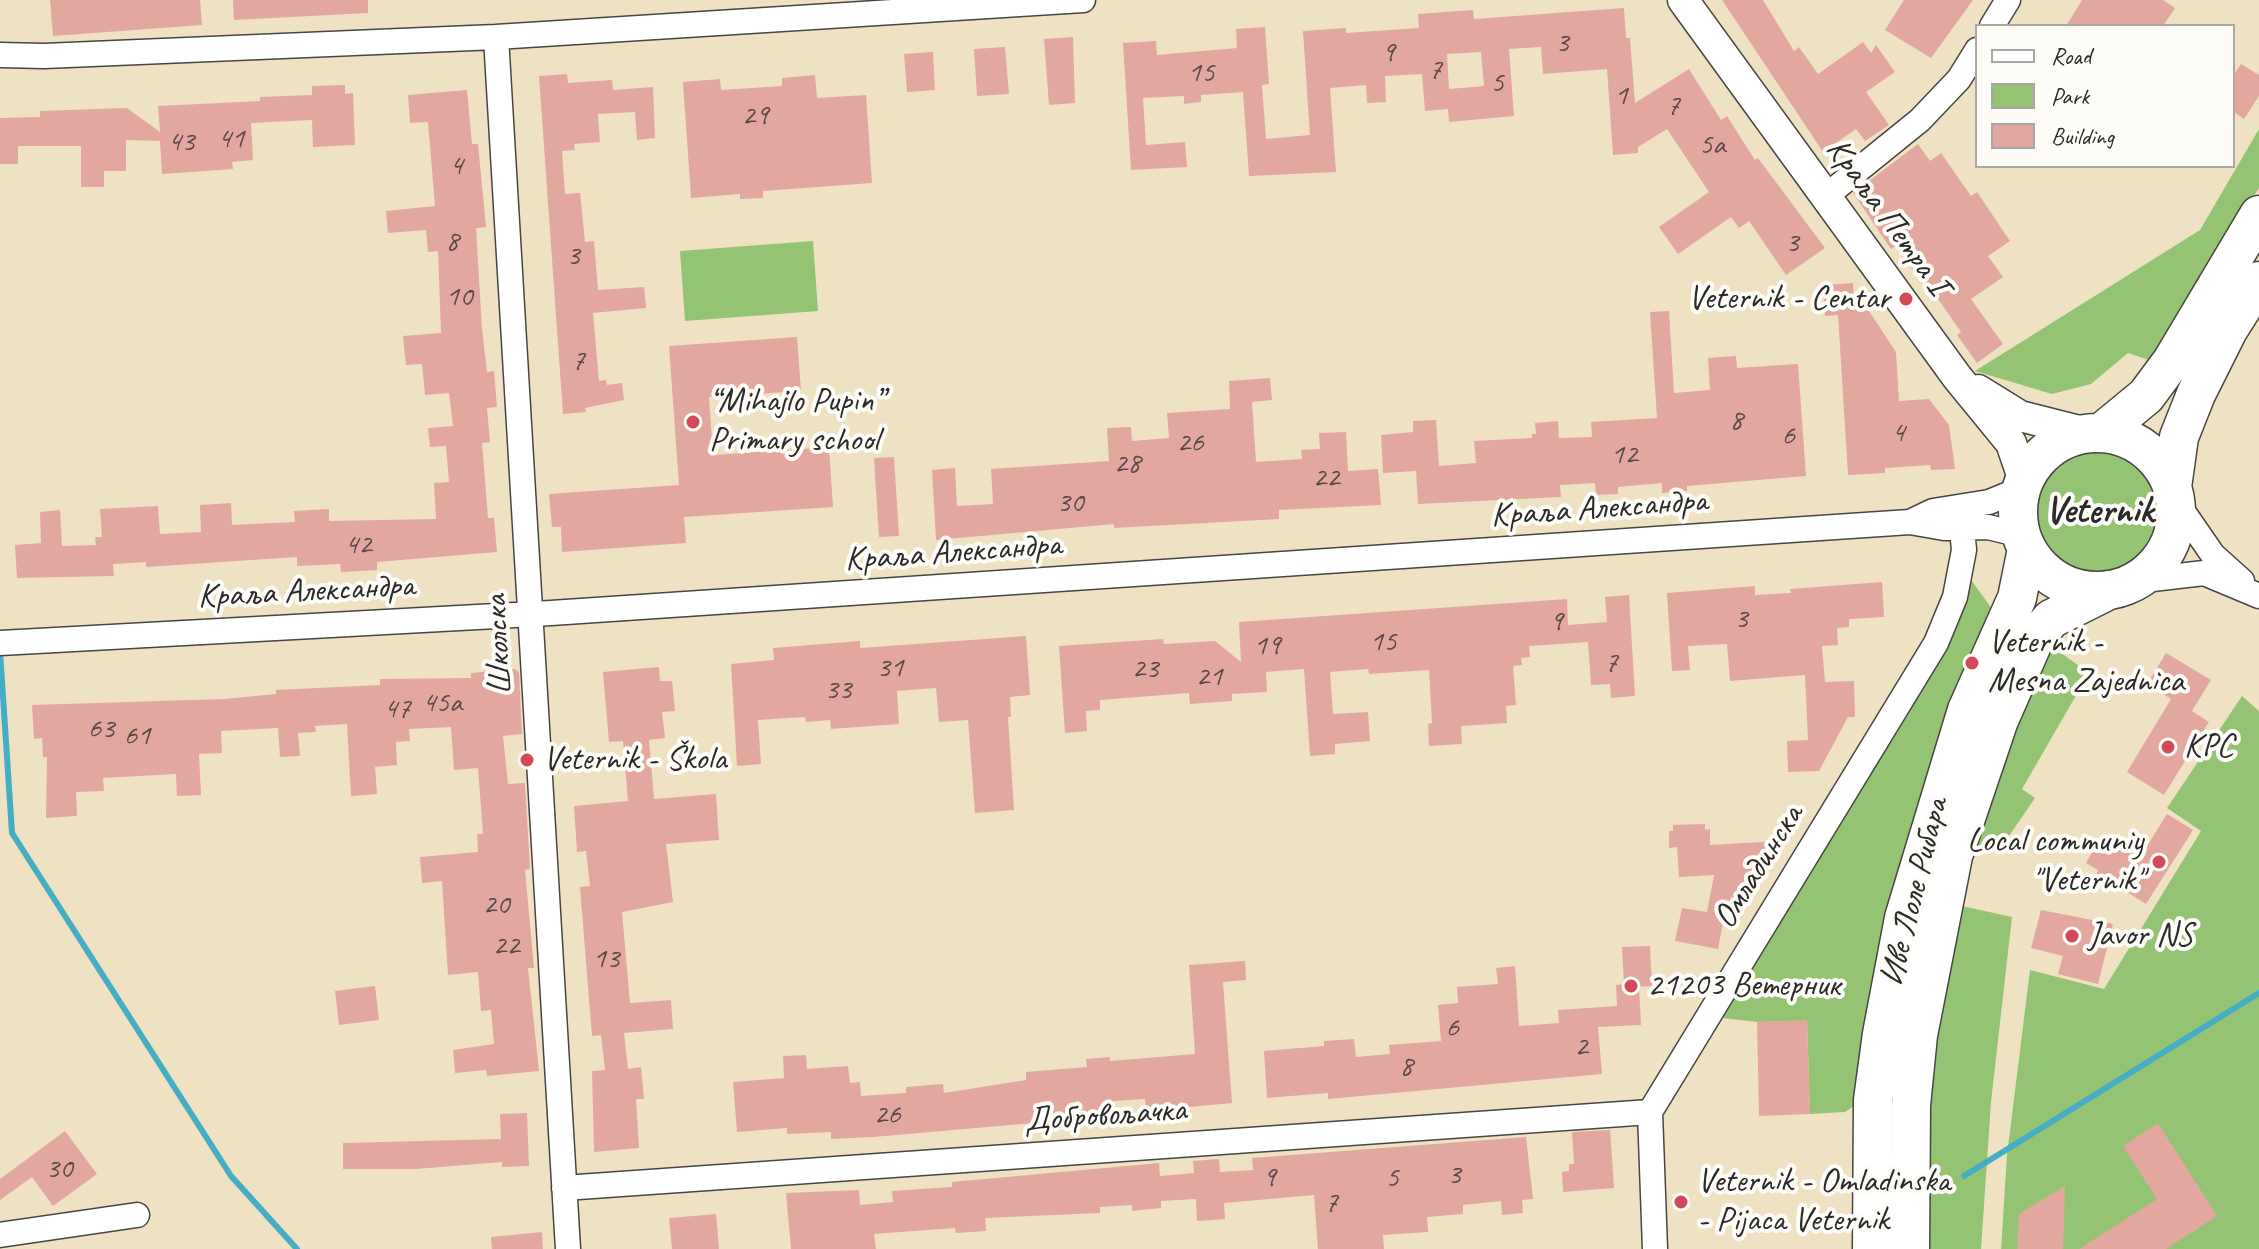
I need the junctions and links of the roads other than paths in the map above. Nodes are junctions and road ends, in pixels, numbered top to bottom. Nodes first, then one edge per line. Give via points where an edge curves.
1 (1083, 0) edge
2 (1683, 0) edge
3 (2008, 0) edge
4 (1993, 24) edge
5 (496, 37) junction
6 (1975, 53) edge
7 (0, 55) edge
8 (1826, 196) junction
9 (2259, 215) edge
10 (2259, 281) edge
11 (1957, 377) junction
12 (2094, 433) junction
13 (2022, 485) junction
14 (2173, 493) junction
15 (1910, 522) junction
16 (1962, 529) junction
17 (2024, 542) junction
18 (2122, 585) junction
19 (2259, 595) edge
20 (532, 614) junction
21 (8, 642) edge
22 (1650, 1112) junction
23 (564, 1188) junction
24 (137, 1215) dead end
25 (0, 1235) edge
26 (568, 1249) edge
27 (1655, 1249) edge
28 (1872, 1249) edge
29 (1910, 1249) edge

1 - 5 street
2 - 8 street, Краља Петра I
3 - 4 street
5 - 7 street
5 - 20 street, Школска
6 - 8 street via 1959,79 1920,120
8 - 11 street, Краља Петра I
9 - 12 main road via 2146,396
10 - 14 main road via 2196,394 2179,437
11 - 12 street via 2020,416
11 - 13 street, Краља Петра I via 2011,443
12 - 13 main road via 2049,448
12 - 14 main road via 2127,439 2150,453
13 - 15 street via 1989,502 1933,511
13 - 17 main road via 2018,512
14 - 18 main road via 2170,541 2156,564
14 - 19 street via 2213,555
15 - 16 street
15 - 20 street, Краља Александра
16 - 17 street via 1988,527
16 - 22 street, Омладинска via 1964,550 1955,597 1936,643
17 - 18 main road via 2044,571 2068,586
17 - 28 main road, Иве Лоле Рибара via 2017,598 1967,710 1904,918 1873,1100
18 - 19 street via 2204,573
18 - 29 main road, Иве Лоле Рибара via 2051,619 2035,638 1999,720 1953,856 1924,993 1911,1105
20 - 21 street, Краља Александра
20 - 23 street, Школска
22 - 23 street, Добровољачка
22 - 27 street
23 - 26 street, Школска
24 - 25 street

